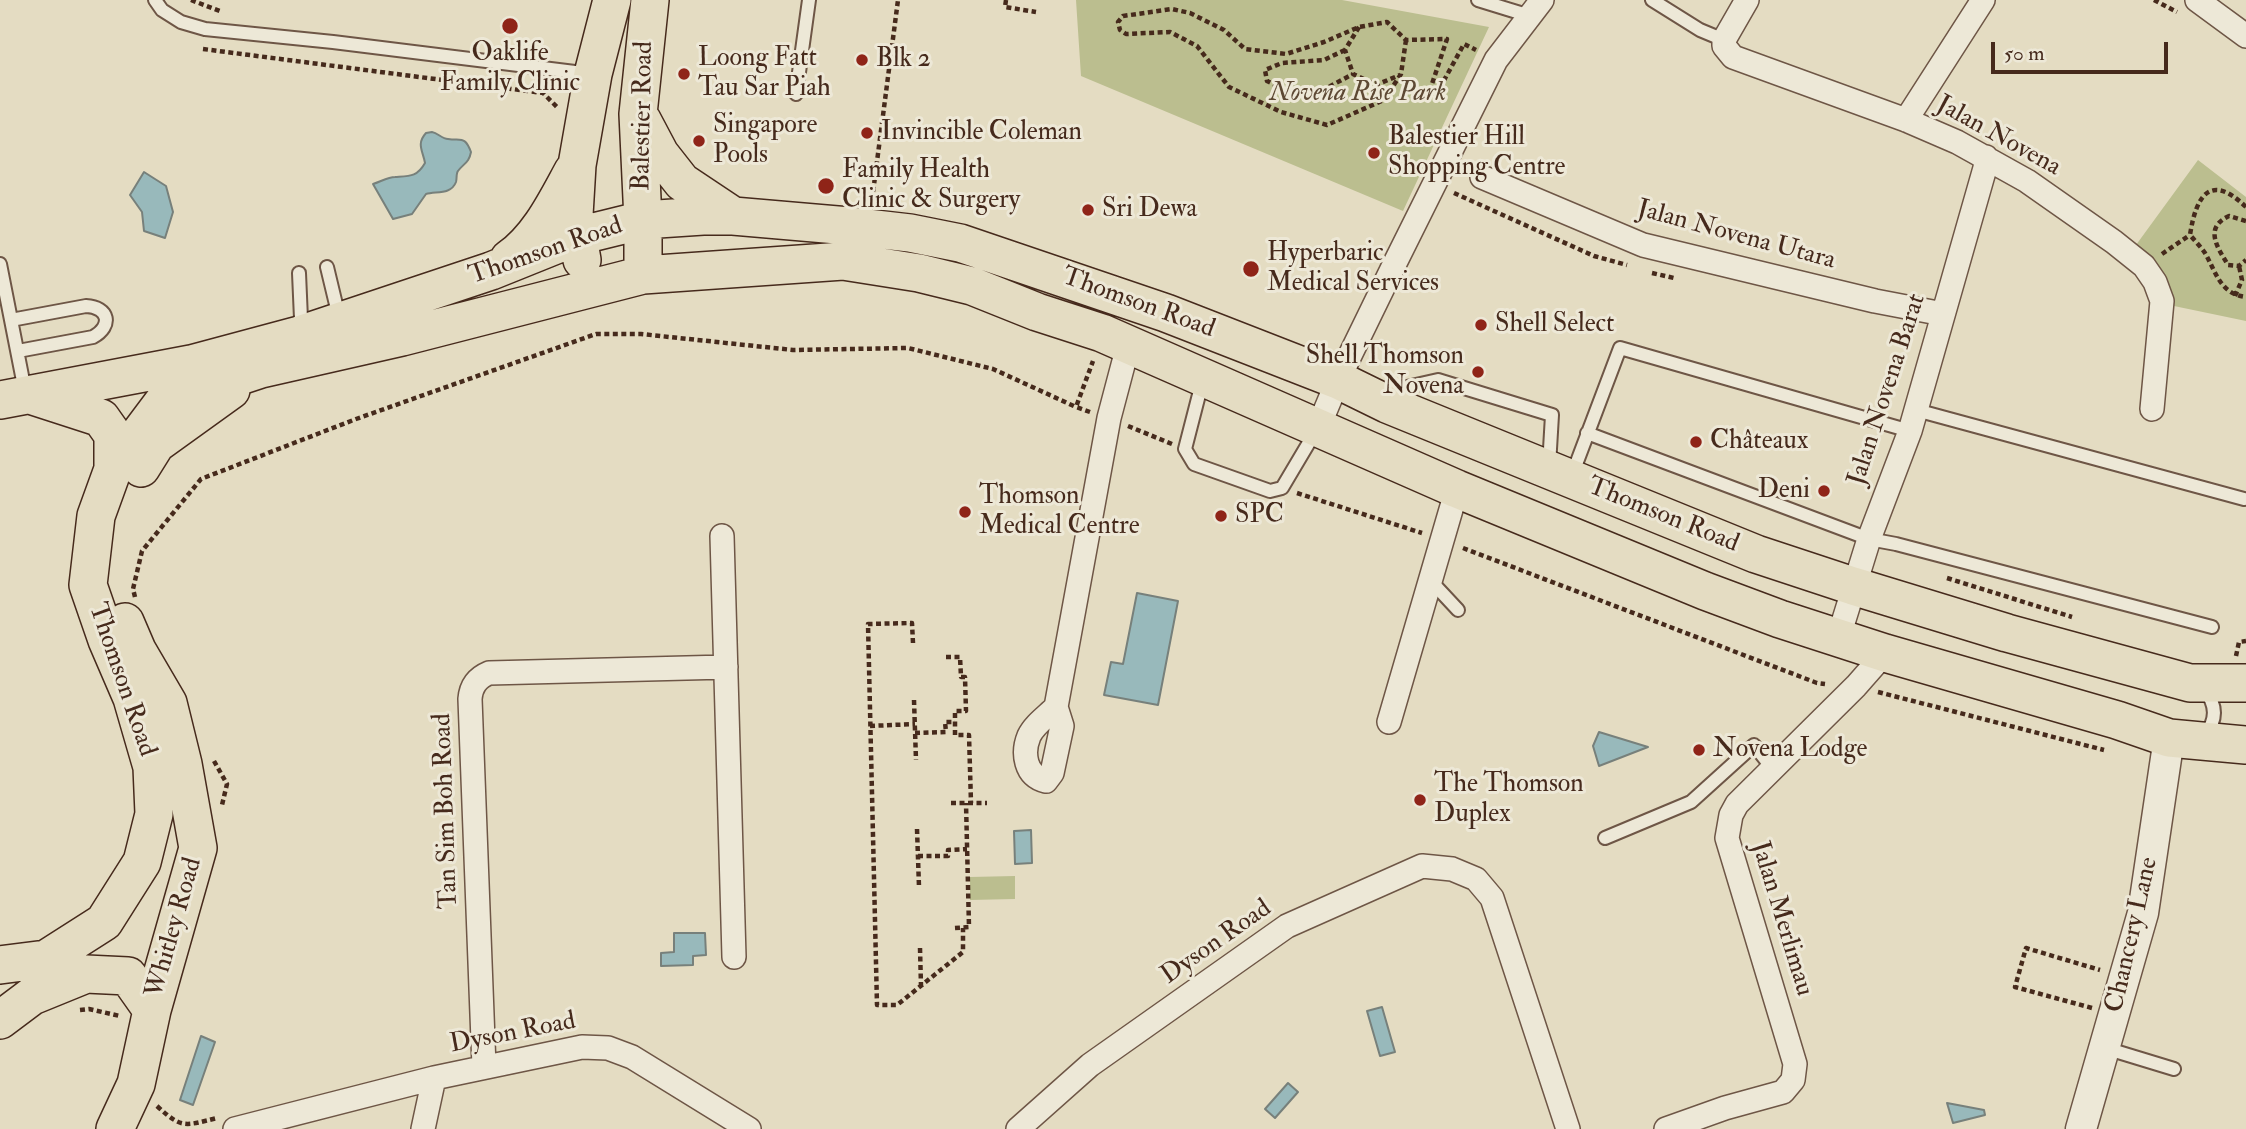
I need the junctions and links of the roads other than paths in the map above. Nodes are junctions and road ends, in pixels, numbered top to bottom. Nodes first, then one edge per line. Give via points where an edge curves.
1 (155, 0) edge
2 (612, 0) edge
3 (650, 0) edge
4 (808, 0) edge
5 (1478, 0) edge
6 (1652, 0) edge
7 (1747, 0) edge
8 (1983, 0) edge
9 (2197, 0) edge
10 (1538, 5) edge
11 (2246, 36) edge
12 (1724, 40) junction
13 (593, 74) junction
14 (796, 94) dead end
15 (638, 114) junction
16 (1906, 120) junction
17 (1986, 157) junction
18 (577, 165) junction
19 (1482, 177) dead end
20 (739, 217) junction
21 (643, 220) junction
22 (578, 236) junction
23 (0, 264) edge
24 (794, 265) junction
25 (327, 267) dead end
26 (491, 271) junction
27 (299, 273) dead end
28 (643, 275) junction
29 (586, 288) junction
30 (1943, 314) junction
31 (11, 320) junction
32 (340, 321) junction
33 (299, 335) junction
34 (1115, 339) junction
35 (18, 351) junction
36 (261, 369) junction
37 (1203, 379) junction
38 (1338, 380) junction
39 (13, 397) edge
40 (1387, 404) junction
41 (2152, 409) dead end
42 (1913, 421) junction
43 (1318, 428) junction
44 (1587, 433) junction
45 (1369, 452) junction
46 (113, 469) junction
47 (1560, 474) junction
48 (1457, 489) junction
49 (2244, 499) dead end
50 (722, 536) dead end
51 (1869, 539) junction
52 (1430, 580) junction
53 (1853, 586) junction
54 (1458, 610) dead end
55 (2212, 627) dead end
56 (1838, 639) junction
57 (1885, 653) junction
58 (726, 667) junction
59 (2228, 678) edge
60 (132, 698) junction
61 (1056, 707) dead end
62 (1389, 722) dead end
63 (2212, 742) edge
64 (183, 764) junction
65 (1773, 769) junction
66 (1605, 838) dead end
67 (734, 957) dead end
68 (0, 965) edge
69 (152, 1010) junction
70 (0, 1020) edge
71 (2105, 1048) junction
72 (484, 1068) junction
73 (2174, 1069) dead end
74 (434, 1078) junction
75 (115, 1129) edge
76 (235, 1129) edge
77 (422, 1129) edge
78 (749, 1129) edge
79 (1018, 1129) edge
80 (1568, 1129) edge
81 (1666, 1129) edge
82 (2081, 1129) edge

1 - 13 lane via 181,22 205,29
2 - 13 main road, Balestier Road
3 - 15 main road, Balestier Road
4 - 14 lane
5 - 10 lane
6 - 12 lane
7 - 12 street
8 - 16 street
9 - 11 street
10 - 38 street via 1496,60
12 - 16 street, Jalan Novena via 1733,57 1751,65
13 - 18 main road, Balestier Road
15 - 20 main road via 682,182
15 - 21 main road, Balestier Road
16 - 17 street, Jalan Novena
17 - 30 street, Jalan Novena Barat
17 - 41 street, Jalan Novena via 2114,242 2144,266 2155,282 2162,301
18 - 22 main road, Balestier Road via 574,215
18 - 26 main road via 536,233
19 - 30 street, Jalan Novena Utara via 1643,245
20 - 21 main road, Thomson Road
20 - 24 main road
20 - 38 main road, Thomson Road via 898,231 960,243 1154,309
21 - 22 main road, Thomson Road
21 - 28 main road, Balestier Road
22 - 26 main road, Thomson Road
22 - 29 main road, Balestier Road
23 - 31 lane
24 - 28 main road, Thomson Road
24 - 34 main road, Thomson Road via 843,261 972,286
25 - 32 lane
26 - 32 main road, Thomson Road
27 - 33 lane
28 - 29 main road, Thomson Road
29 - 36 main road, Thomson Road
30 - 42 street, Jalan Novena Barat
31 - 35 lane
31 - 35 lane via 86,306 105,314 103,332 93,337
32 - 33 main road, Thomson Road
33 - 39 main road, Thomson Road via 176,367
34 - 37 main road, Thomson Road
34 - 61 street, Thomson Road via 1109,418
35 - 39 lane
36 - 46 main road, Thomson Road via 164,401
36 - 64 main road via 156,444 122,497 111,589 137,650 168,703
37 - 43 main road, Thomson Road
37 - 43 lane via 1185,449 1194,464 1270,491 1282,488
38 - 40 main road, Thomson Road
38 - 43 street
39 - 46 main road via 101,418 113,435
40 - 45 main road
40 - 47 main road, Thomson Road
40 - 47 lane via 1398,389 1438,380 1552,415
42 - 44 lane via 1620,348
42 - 49 lane
42 - 51 street, Jalan Novena Barat
43 - 45 main road, Thomson Road
44 - 47 lane
44 - 51 lane
45 - 48 main road, Thomson Road
46 - 60 main road, Thomson Road via 96,516 88,585
47 - 53 main road, Thomson Road via 1756,554
48 - 52 street
48 - 56 main road, Thomson Road via 1734,603
50 - 58 street
51 - 53 street, Jalan Novena Barat
51 - 55 lane
52 - 54 lane
52 - 62 street
53 - 56 street, Jalan Novena Barat
53 - 59 main road, Thomson Road via 2190,683
56 - 57 main road, Thomson Road
57 - 63 main road, Thomson Road via 2117,720
57 - 65 street, Jalan Merlimau
58 - 67 street
58 - 72 street, Tan Sim Boh Road via 489,673 473,685
59 - 63 lane via 2222,707 2226,732
59 - 63 lane via 2208,694 2214,707
60 - 64 main road, Whitley Road
60 - 68 main road, Thomson Road via 152,767 154,814 142,862 104,922 46,959
63 - 71 street, Chancery Lane via 2143,913
64 - 69 main road, Whitley Road via 198,848
65 - 66 lane via 1754,745 1691,802
65 - 81 street, Jalan Merlimau via 1737,804 1727,838 1795,1064 1793,1080 1783,1092
69 - 70 main road via 128,976 86,974 32,996
69 - 75 main road, Whitley Road via 136,1084
71 - 73 lane
71 - 82 street, Chancery Lane
72 - 74 street, Dyson Road
72 - 78 street, Dyson Road via 582,1047 608,1048 632,1057
74 - 76 street, Dyson Road
74 - 77 street, Dyson Road
79 - 80 street, Dyson Road via 1090,1065 1287,926 1422,866 1452,869 1476,879 1492,898

